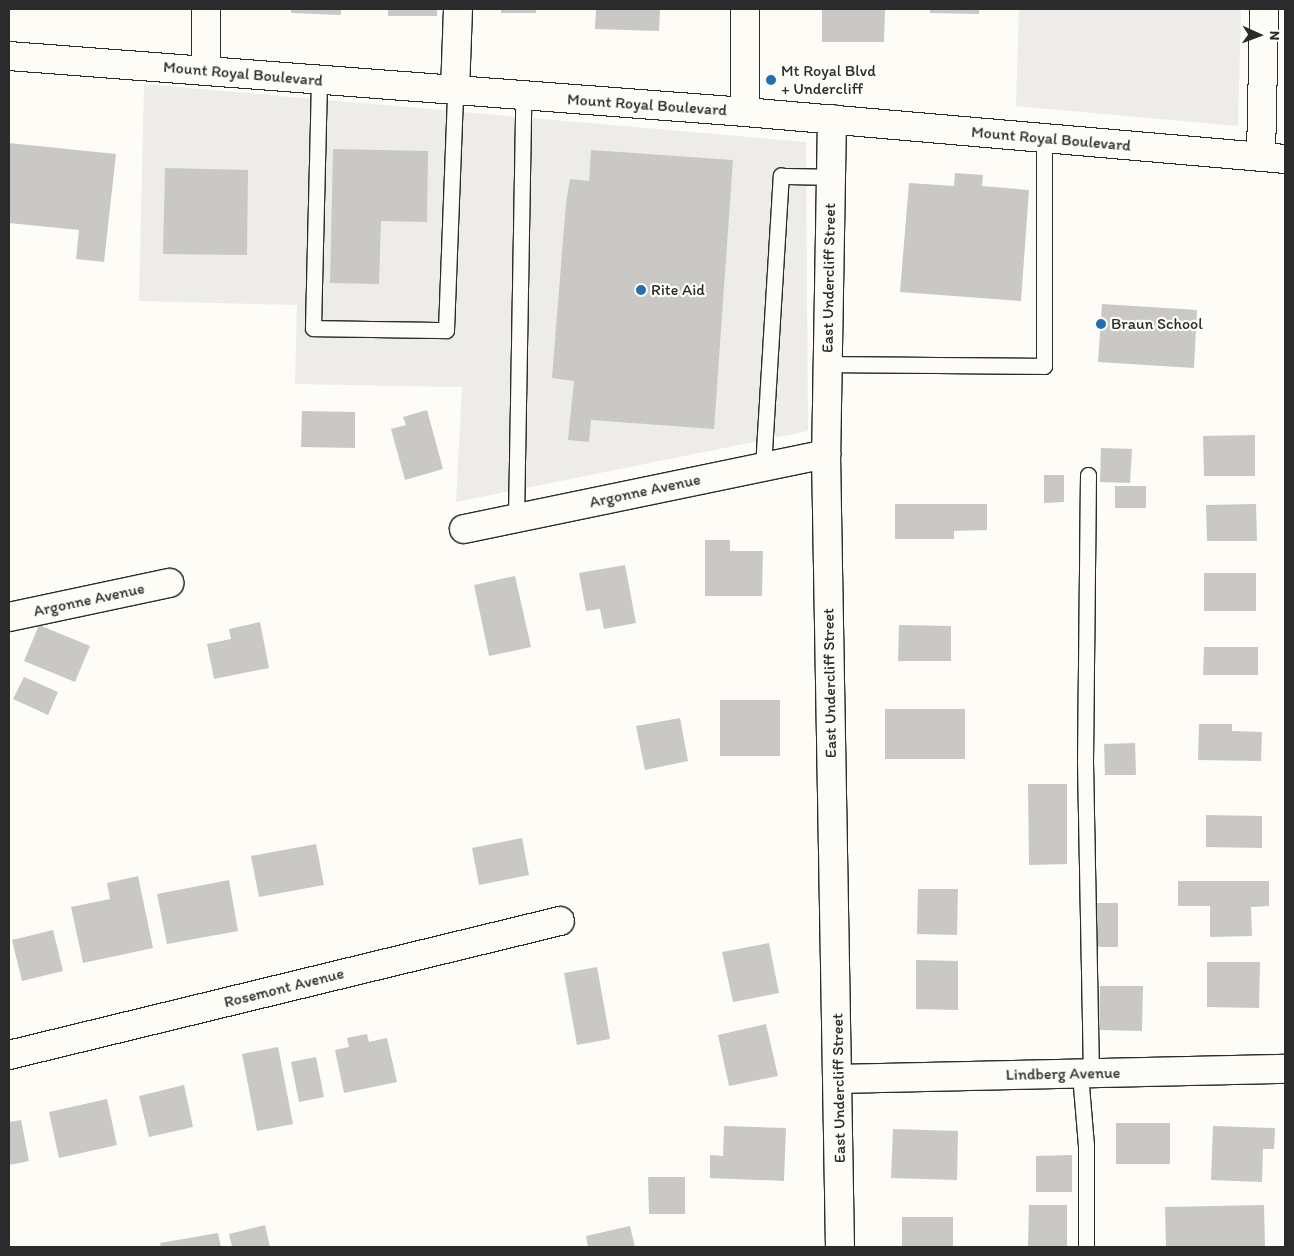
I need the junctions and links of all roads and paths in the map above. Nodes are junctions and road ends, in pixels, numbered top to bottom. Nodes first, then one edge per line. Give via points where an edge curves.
1 (206, 9) edge
2 (458, 9) edge
3 (745, 9) edge
4 (1264, 9) edge
5 (9, 56) edge
6 (206, 70) junction
7 (319, 81) junction
8 (455, 91) junction
9 (523, 96) junction
10 (745, 112) junction
11 (832, 119) junction
12 (1044, 138) junction
13 (1273, 158) edge
14 (831, 177) junction
15 (828, 364) junction
16 (826, 454) junction
17 (762, 467) junction
18 (1088, 475) dead end
19 (516, 518) junction
20 (464, 528) dead end
21 (169, 583) dead end
22 (9, 618) edge
23 (560, 921) dead end
24 (9, 1055) edge
25 (1285, 1069) edge
26 (1085, 1073) junction
27 (840, 1079) junction
28 (840, 1247) edge
29 (1086, 1247) edge

1 - 6 street
2 - 8 street
3 - 10 street
4 - 13 street
5 - 6 street, Mount Royal Boulevard
6 - 7 street, Mount Royal Boulevard
7 - 8 street, Mount Royal Boulevard
7 - 8 lane via 314,328 446,330
8 - 9 street, Mount Royal Boulevard
9 - 10 street, Mount Royal Boulevard
9 - 19 lane
10 - 11 street, Mount Royal Boulevard
11 - 12 street, Mount Royal Boulevard
11 - 14 street, East Undercliff Street
12 - 13 street, Mount Royal Boulevard
12 - 15 lane via 1044,366
14 - 15 street, East Undercliff Street
14 - 17 lane via 780,176
15 - 16 street, East Undercliff Street
16 - 17 street, Argonne Avenue
16 - 27 street, East Undercliff Street
17 - 19 street, Argonne Avenue
18 - 26 lane
19 - 20 street, Argonne Avenue
21 - 22 street, Argonne Avenue
23 - 24 street, Rosemont Avenue
25 - 26 street, Lindberg Avenue
26 - 27 street, Lindberg Avenue
26 - 29 lane
27 - 28 street, East Undercliff Street

